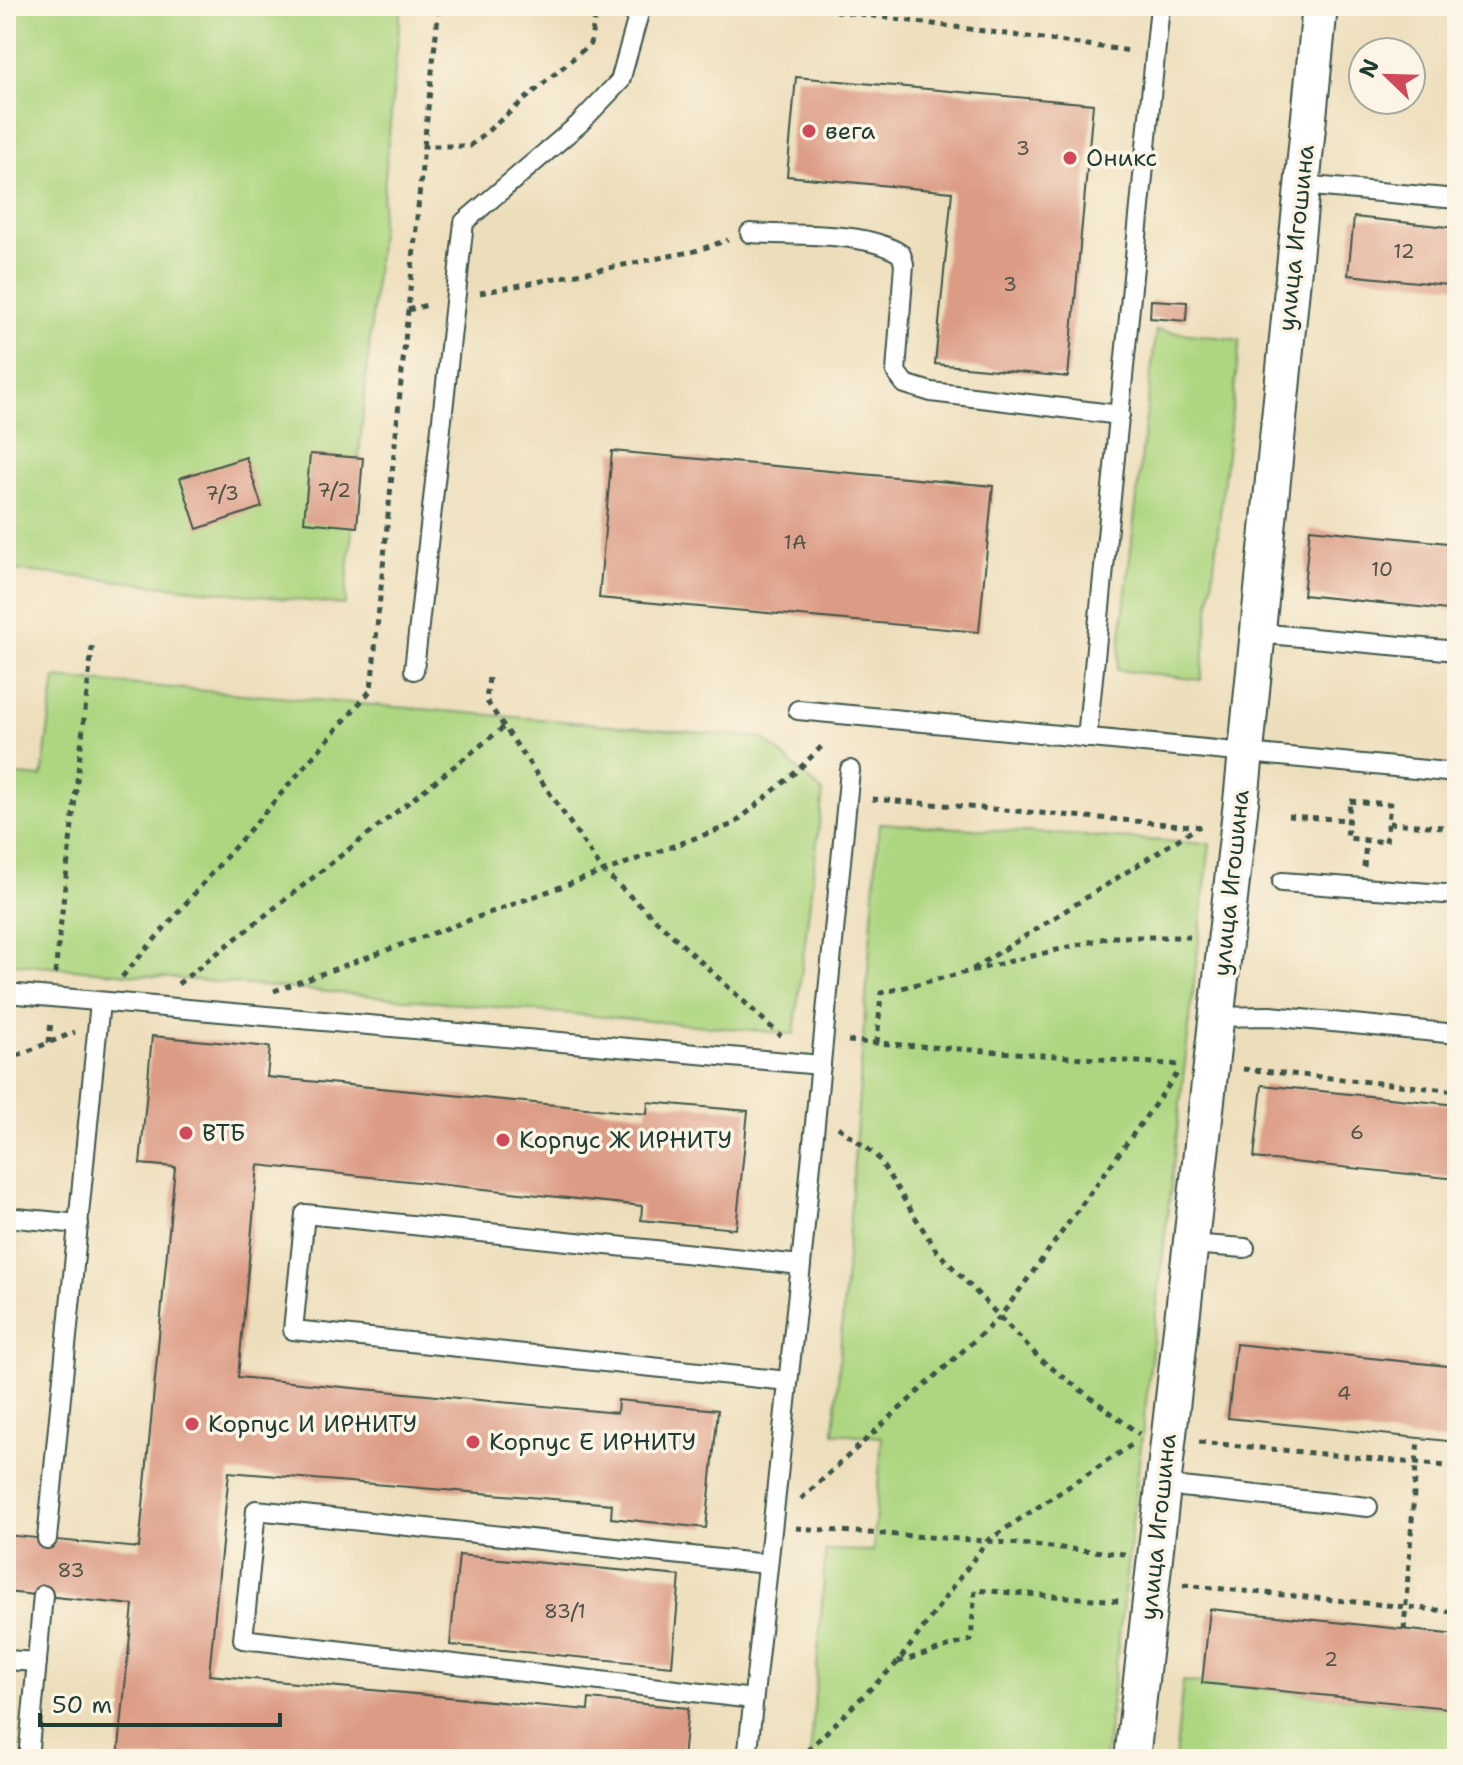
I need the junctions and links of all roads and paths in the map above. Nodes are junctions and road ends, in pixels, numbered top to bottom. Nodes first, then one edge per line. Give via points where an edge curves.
1 (439, 6) edge
2 (597, 6) edge
3 (641, 6) edge
4 (800, 6) edge
5 (1160, 6) edge
6 (1320, 6) edge
7 (1155, 54) junction
8 (424, 146) junction
9 (1301, 185) junction
10 (1457, 199) edge
11 (750, 233) joint
12 (455, 298) junction
13 (408, 310) junction
14 (1120, 415) junction
15 (1257, 633) junction
16 (93, 640) dead end
17 (1457, 651) edge
18 (414, 670) dead end
19 (489, 678) dead end
20 (798, 710) dead end
21 (504, 727) junction
22 (1087, 738) junction
23 (825, 743) dead end
24 (1246, 752) junction
25 (850, 770) dead end
26 (1457, 773) edge
27 (847, 796) junction
28 (1288, 816) dead end
29 (1349, 820) junction
30 (1389, 823) junction
31 (1199, 827) junction
32 (1457, 828) edge
33 (1238, 830) junction
34 (603, 871) junction
35 (1282, 882) dead end
36 (1457, 895) edge
37 (1226, 938) junction
38 (967, 972) junction
39 (6, 993) edge
40 (53, 998) junction
41 (100, 1002) junction
42 (149, 1007) junction
43 (216, 1012) junction
44 (1216, 1017) junction
45 (99, 1022) junction
46 (1457, 1034) edge
47 (49, 1043) junction
48 (877, 1043) junction
49 (6, 1060) edge
50 (784, 1062) junction
51 (821, 1065) junction
52 (1248, 1070) dead end
53 (819, 1087) junction
54 (1457, 1091) edge
55 (6, 1217) edge
56 (79, 1224) junction
57 (1190, 1244) junction
58 (1245, 1248) dead end
59 (801, 1265) junction
60 (1000, 1317) junction
61 (788, 1381) junction
62 (1198, 1427) dead end
63 (1418, 1438) dead end
64 (1416, 1463) junction
65 (1457, 1467) edge
66 (1163, 1485) junction
67 (1368, 1507) dead end
68 (771, 1527) junction
69 (47, 1539) dead end
70 (987, 1541) junction
71 (1134, 1555) dead end
72 (767, 1564) junction
73 (1183, 1571) dead end
74 (43, 1595) dead end
75 (1126, 1602) dead end
76 (1405, 1607) junction
77 (1457, 1612) edge
78 (1404, 1630) dead end
79 (6, 1660) edge
80 (37, 1662) junction
81 (898, 1662) junction
82 (753, 1699) junction
83 (28, 1759) edge
84 (747, 1759) edge
85 (799, 1759) edge
86 (1132, 1759) edge

1 - 8 path
2 - 8 path via 590,44 470,146
3 - 12 lane via 620,81 579,124 464,222
4 - 7 path
5 - 7 lane
6 - 9 street, улица Игошина
7 - 14 lane
8 - 13 path
9 - 10 lane
9 - 15 street, улица Игошина
11 - 12 path via 695,251
11 - 14 lane via 855,240 901,254 896,372 905,384 931,392
12 - 13 path
12 - 18 lane
13 - 41 path via 371,690
14 - 22 lane
15 - 17 lane
15 - 24 street, улица Игошина
16 - 40 path
19 - 21 path via 486,700
20 - 22 lane
21 - 34 path
21 - 42 path
22 - 24 lane
23 - 34 path via 734,824
24 - 26 lane
24 - 33 street, улица Игошина
25 - 27 lane
27 - 31 path
27 - 51 lane
28 - 29 path
29 - 30 path via 1347,838 1386,842
29 - 30 path via 1350,801 1390,804
30 - 32 path
31 - 33 path
31 - 38 path
33 - 37 street, улица Игошина
34 - 43 path
34 - 50 path via 786,1039
35 - 36 lane
37 - 38 path via 1110,937
37 - 44 street, улица Игошина
38 - 48 path via 881,993
39 - 40 lane
40 - 41 lane
40 - 47 path
41 - 42 lane
41 - 45 lane
42 - 43 lane
43 - 50 lane
44 - 46 lane via 1270,1016
44 - 57 street, улица Игошина
45 - 47 path
45 - 56 lane
47 - 49 path
48 - 51 path via 844,1041
48 - 60 path via 1184,1065
50 - 51 lane
51 - 53 lane
52 - 54 path
53 - 59 lane
53 - 60 path via 836,1126 876,1155 936,1250
55 - 56 lane
56 - 69 lane
57 - 58 lane
57 - 66 street, улица Игошина
59 - 61 lane
59 - 61 lane via 305,1214 293,1330
60 - 68 path
60 - 70 path via 1041,1360 1143,1437
61 - 68 lane
62 - 64 path via 1197,1442
63 - 64 path
64 - 65 path
64 - 76 path
66 - 67 lane
66 - 86 street, улица Игошина
68 - 70 path
68 - 72 lane
70 - 71 path
70 - 81 path
72 - 82 lane
72 - 82 lane via 256,1510 243,1639
73 - 76 path via 1182,1585
74 - 80 lane
75 - 81 path via 975,1590 971,1640
76 - 77 path
76 - 78 path
79 - 80 lane
80 - 83 lane
81 - 85 path
82 - 84 lane

